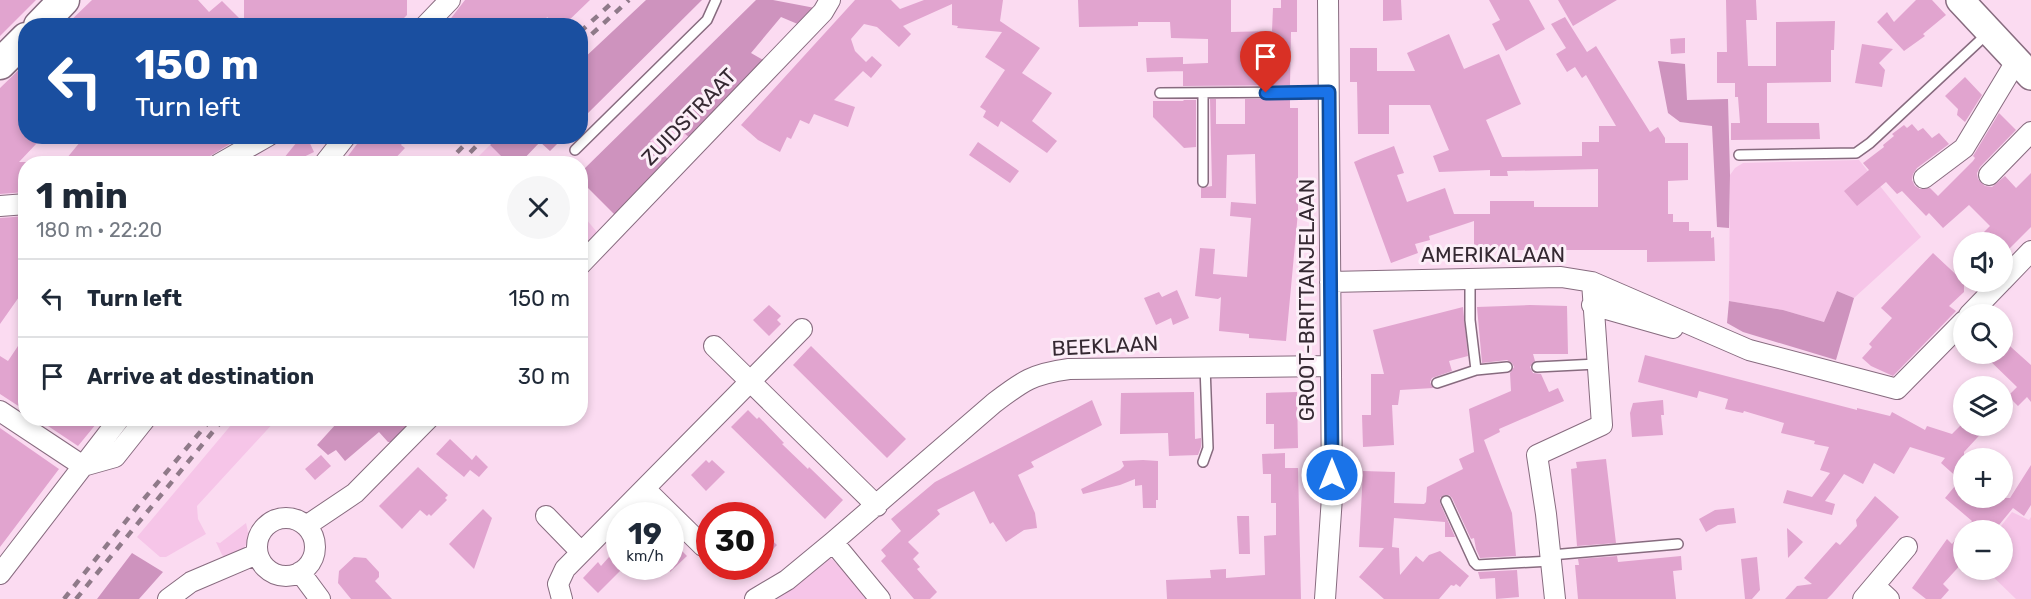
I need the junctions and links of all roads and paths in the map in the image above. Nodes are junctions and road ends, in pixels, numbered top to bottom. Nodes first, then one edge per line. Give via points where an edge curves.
1 (64, 0) edge
2 (450, 0) edge
3 (716, 0) edge
4 (830, 0) edge
5 (1328, 0) edge
6 (1960, 0) edge
7 (47, 18) edge
8 (433, 18) edge
9 (1990, 32) junction
10 (18, 46) edge
11 (0, 64) edge
12 (2025, 69) edge
13 (1329, 92) junction
14 (1160, 93) dead end
15 (1203, 93) junction
16 (2031, 132) edge
17 (588, 137) edge
18 (254, 144) edge
19 (581, 144) edge
20 (575, 150) dead end
21 (233, 156) edge
22 (1739, 156) dead end
23 (1989, 175) dead end
24 (1924, 178) dead end
25 (1203, 182) dead end
26 (18, 205) edge
27 (0, 206) edge
28 (2031, 251) edge
29 (588, 257) edge
30 (2013, 270) edge
31 (1470, 278) junction
32 (1330, 282) junction
33 (1592, 282) junction
34 (1991, 292) edge
35 (1980, 304) edge
36 (1592, 305) junction
37 (802, 329) dead end
38 (1953, 332) edge
39 (714, 346) dead end
40 (1749, 350) junction
41 (1597, 364) junction
42 (1205, 366) junction
43 (1332, 366) junction
44 (1507, 367) dead end
45 (1537, 367) dead end
46 (1476, 370) junction
47 (750, 382) junction
48 (1437, 383) dead end
49 (0, 411) edge
50 (18, 423) edge
51 (22, 426) edge
52 (114, 426) edge
53 (140, 426) edge
54 (421, 426) edge
55 (1203, 462) dead end
56 (82, 466) junction
57 (645, 489) junction
58 (1446, 501) dead end
59 (877, 506) junction
60 (546, 516) dead end
61 (306, 526) junction
62 (696, 539) edge
63 (833, 542) junction
64 (1678, 544) dead end
65 (1907, 547) dead end
66 (581, 552) junction
67 (257, 554) junction
68 (1551, 558) junction
69 (300, 572) junction
70 (0, 574) edge
71 (1876, 595) edge
72 (168, 599) edge
73 (320, 599) edge
74 (562, 599) edge
75 (755, 599) edge
76 (880, 599) edge
77 (1325, 599) edge
78 (1555, 599) edge

1 - 7 main road
2 - 8 street
3 - 17 lane via 707,20
4 - 29 street, ZUIDSTRAAT via 823,12
5 - 13 street, GROOT-BRITTANJELAAN
6 - 9 main road
9 - 12 main road
9 - 22 lane via 1856,153
10 - 11 main road
12 - 24 street via 2011,70 1965,148
13 - 15 lane
13 - 32 street, GROOT-BRITTANJELAAN
14 - 15 lane
15 - 25 lane
16 - 23 street
18 - 21 street
19 - 20 lane
26 - 27 street
28 - 30 street
31 - 32 street, AMERIKALAAN
31 - 33 street, AMERIKALAAN via 1561,277
31 - 46 lane
32 - 43 street, GROOT-BRITTANJELAAN
33 - 36 street
33 - 40 street, AMERIKALAAN
34 - 35 street
36 - 40 street, AMERIKALAAN
36 - 41 street
37 - 47 street
38 - 40 street, AMERIKALAAN via 1897,389
39 - 47 street
41 - 45 lane
41 - 68 street via 1602,425 1537,455
42 - 43 street, BEEKLAAN
42 - 55 lane via 1208,448
42 - 59 street, BEEKLAAN via 1069,369 1021,381
43 - 77 street, GROOT-BRITTANJELAAN via 1332,497
44 - 46 lane
46 - 48 lane
47 - 57 street
47 - 59 street
49 - 50 street
51 - 56 street
52 - 56 street
53 - 56 street via 115,457
54 - 61 street via 355,493
56 - 70 street
57 - 62 street
57 - 66 street
58 - 68 lane via 1478,566
59 - 63 street, BEEKLAAN
60 - 66 street
61 - 67 street via 293,519 274,521 261,532
61 - 69 street via 314,549 308,566
63 - 75 street, BEEKLAAN via 787,580
63 - 76 street
64 - 68 lane
65 - 71 street
66 - 74 street via 565,569 558,584
67 - 69 street via 274,574
67 - 72 street via 191,582
68 - 78 street
69 - 73 street

